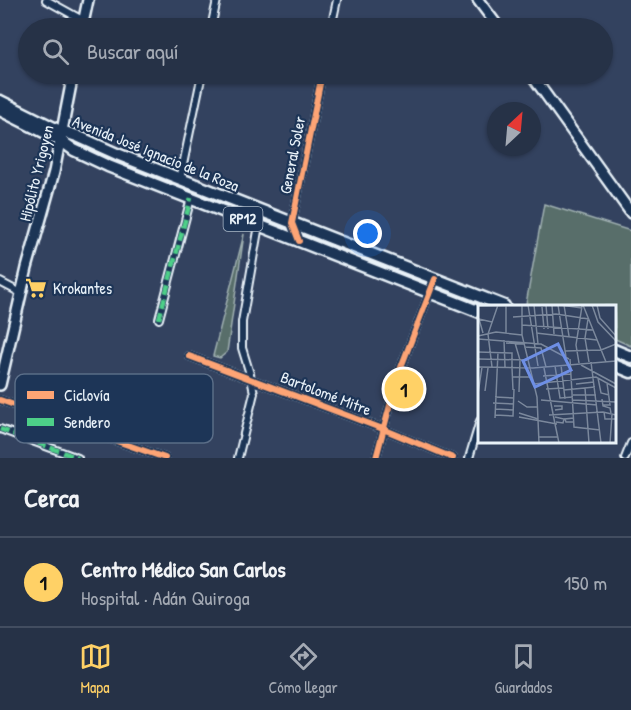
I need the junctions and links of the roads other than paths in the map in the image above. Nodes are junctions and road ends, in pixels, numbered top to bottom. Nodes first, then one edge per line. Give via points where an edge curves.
1 (46, 0) edge
2 (88, 0) edge
3 (217, 0) edge
4 (337, 0) edge
5 (478, 0) edge
6 (73, 18) edge
7 (84, 18) edge
8 (213, 18) edge
9 (333, 18) edge
10 (492, 18) edge
11 (71, 84) edge
12 (200, 84) edge
13 (320, 84) edge
14 (538, 84) edge
15 (0, 101) edge
16 (0, 110) edge
17 (61, 136) junction
18 (180, 179) junction
19 (191, 198) junction
20 (251, 207) junction
21 (631, 212) edge
22 (292, 223) junction
23 (259, 225) junction
24 (299, 241) junction
25 (435, 279) junction
26 (0, 282) edge
27 (21, 292) junction
28 (430, 293) junction
29 (501, 305) edge
30 (478, 311) edge
31 (159, 319) dead end
32 (616, 350) edge
33 (189, 356) dead end
34 (631, 357) edge
35 (616, 365) edge
36 (631, 372) edge
37 (252, 379) junction
38 (0, 384) edge
39 (0, 400) edge
40 (15, 405) edge
41 (478, 428) edge
42 (0, 429) edge
43 (383, 429) junction
44 (15, 435) edge
45 (38, 443) edge
46 (121, 443) edge
47 (631, 443) edge
48 (161, 457) edge
49 (78, 458) edge
50 (238, 458) edge
51 (376, 458) edge
52 (453, 458) edge
53 (469, 458) edge
54 (625, 458) edge

1 - 6 street
2 - 7 main road
3 - 8 street
4 - 9 street
5 - 10 main road
11 - 17 main road, Hipólito Yrigoyen
12 - 18 street
13 - 22 street, General Soler
14 - 21 main road
15 - 17 main road, Avenida José Ignacio de la Roza / RP12
16 - 17 main road, Avenida José Ignacio de la Roza / RP12
17 - 18 main road, Avenida José Ignacio de la Roza / RP12 via 77,136
17 - 19 main road, Avenida José Ignacio de la Roza / RP12 via 74,150
17 - 27 main road, Hipólito Yrigoyen
18 - 20 main road, Avenida José Ignacio de la Roza / RP12
19 - 23 main road, Avenida José Ignacio de la Roza / RP12
19 - 31 street
20 - 22 main road, Avenida José Ignacio de la Roza / RP12
20 - 23 street
22 - 24 street
22 - 25 main road, Avenida José Ignacio de la Roza / RP12
23 - 24 main road, Avenida José Ignacio de la Roza / RP12
23 - 37 street via 241,337
24 - 28 main road, Avenida José Ignacio de la Roza / RP12
25 - 28 street
25 - 29 main road, Avenida José Ignacio de la Roza / RP12
26 - 27 street
27 - 38 main road, Hipólito Yrigoyen
28 - 30 main road, Avenida José Ignacio de la Roza / RP12
28 - 43 street via 398,375
32 - 34 main road
33 - 37 street, Bartolomé Mitre
35 - 36 main road
37 - 43 street, Bartolomé Mitre
37 - 50 street via 253,399
39 - 40 street
41 - 53 street
42 - 44 street
43 - 51 street
43 - 52 street, Bartolomé Mitre
45 - 49 street
46 - 48 street
47 - 54 street

